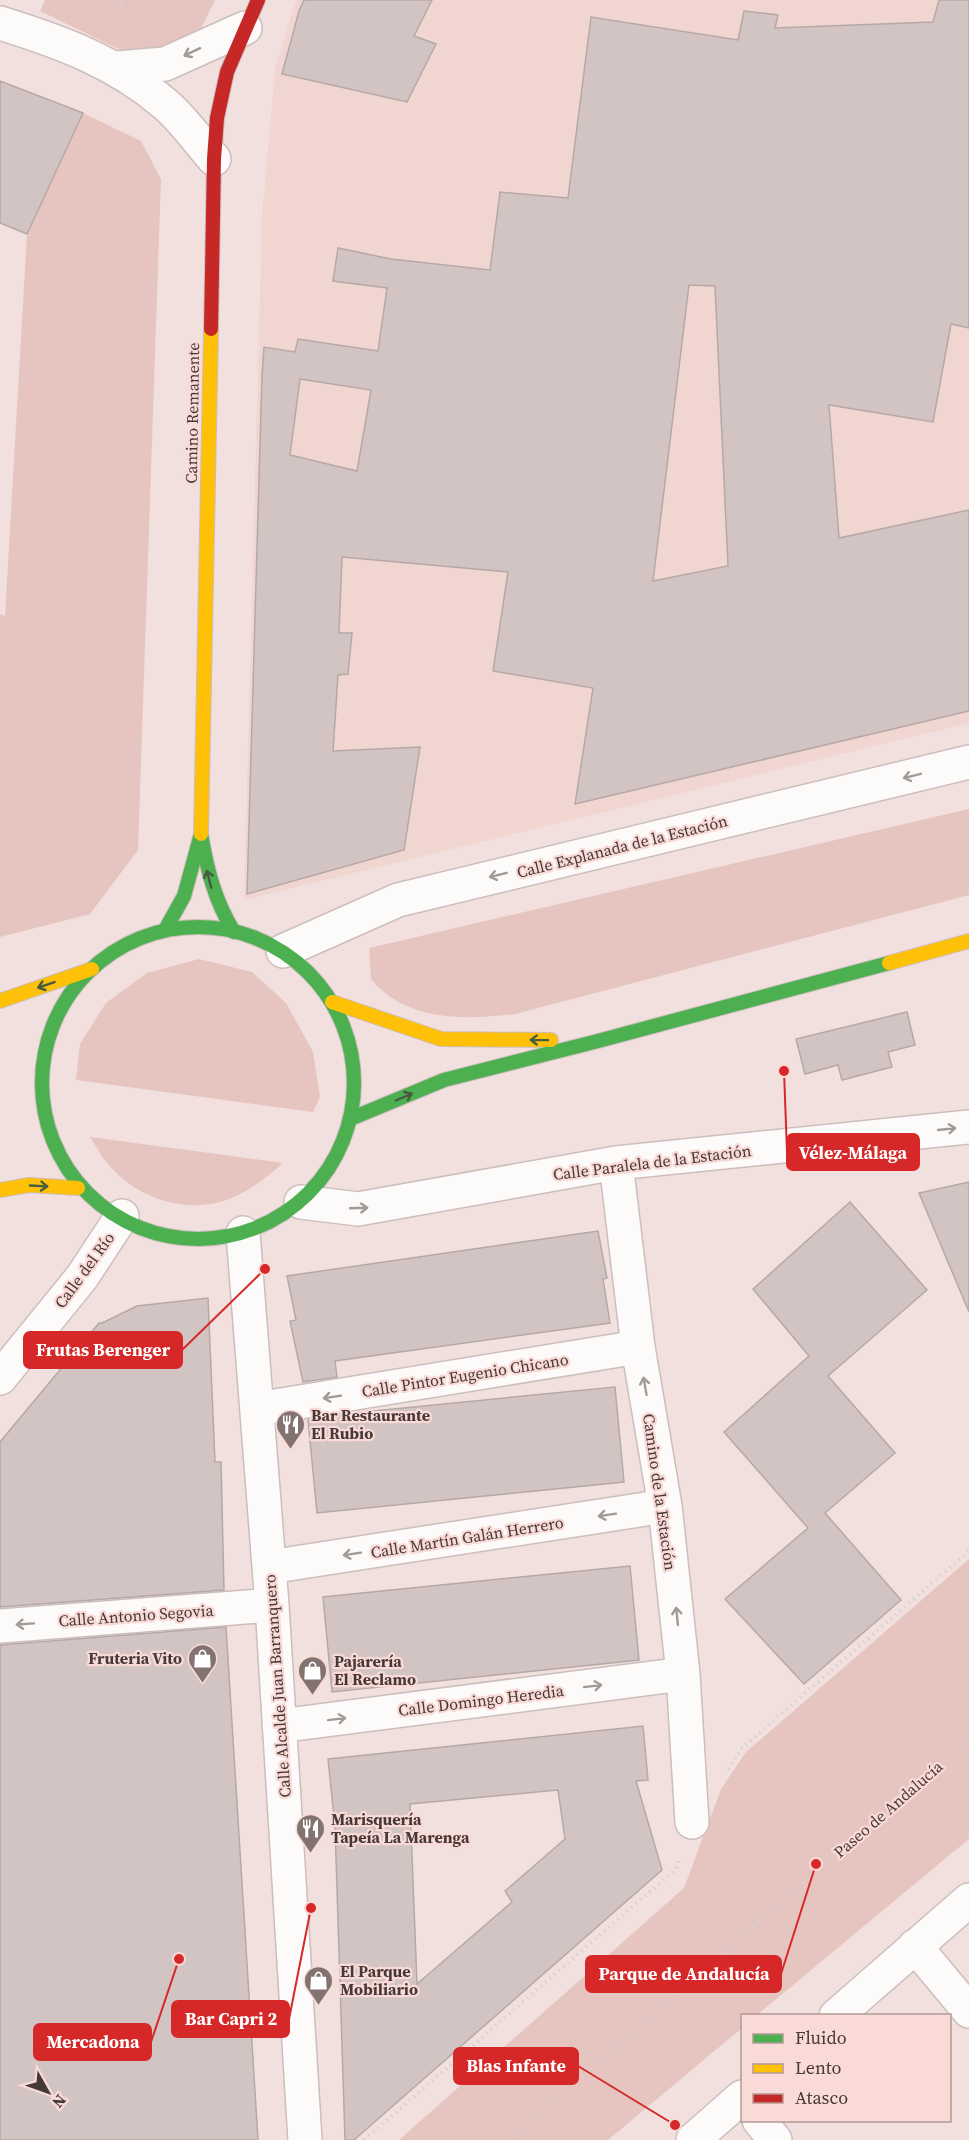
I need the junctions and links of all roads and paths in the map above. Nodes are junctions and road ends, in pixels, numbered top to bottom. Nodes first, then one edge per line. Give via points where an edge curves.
1 (251, 14) edge
2 (0, 23) edge
3 (117, 68) junction
4 (214, 159) junction
5 (969, 762) edge
6 (201, 834) junction
7 (165, 930) junction
8 (234, 932) junction
9 (969, 941) edge
10 (283, 951) junction
11 (92, 969) junction
12 (0, 1001) edge
13 (332, 1002) junction
14 (598, 1041) junction
15 (350, 1119) junction
16 (969, 1127) edge
17 (616, 1163) junction
18 (78, 1188) junction
19 (0, 1190) edge
20 (301, 1202) junction
21 (122, 1216) junction
22 (243, 1233) junction
23 (638, 1347) junction
24 (0, 1378) edge
25 (257, 1409) junction
26 (665, 1506) junction
27 (269, 1567) junction
28 (272, 1605) junction
29 (0, 1626) edge
30 (683, 1674) junction
31 (279, 1726) junction
32 (969, 1738) edge
33 (692, 1822) dead end
34 (969, 1900) edge
35 (915, 1946) junction
36 (969, 2011) edge
37 (838, 2014) edge
38 (741, 2107) edge
39 (760, 2122) edge
40 (305, 2140) edge
41 (508, 2140) edge
42 (693, 2140) edge
43 (775, 2140) edge

1 -> 3 street via 165,64
1 - 4 street, Camino Remanente via 227,72
2 - 3 street via 55,40
3 - 4 street via 167,105
4 - 6 street, Camino Remanente
5 -> 10 street, Calle Explanada de la Estación via 398,900
6 - 7 street, Camino Remanente via 186,894
8 -> 6 street, Camino Remanente via 213,893
7 - 8 street via 188,927
7 - 11 street via 144,936
8 - 10 street
9 - 14 street
10 - 13 street via 310,974
11 -> 12 street
11 - 18 street via 64,1003 47,1044 42,1096 44,1119
14 -> 13 street via 441,1039
13 - 15 street via 349,1039 355,1079
15 -> 14 street via 444,1080
15 - 20 street via 340,1149
17 -> 16 street, Calle Paralela de la Estación
20 -> 17 street, Calle Paralela de la Estación via 358,1209
17 - 23 street, Camino de la Estación
19 -> 18 street via 29,1185
18 - 21 street
20 - 22 street
21 - 22 street via 144,1231 194,1240
21 - 24 street, Calle del Río via 82,1277
22 - 25 street, Calle Alcalde Juan Barranquero
23 -> 25 street, Calle Pintor Eugenio Chicano
26 -> 23 street, Camino de la Estación
25 - 27 street, Calle Alcalde Juan Barranquero
26 -> 27 street, Calle Martín Galán Herrero
30 -> 26 street, Camino de la Estación
27 - 28 street, Calle Alcalde Juan Barranquero
28 -> 29 street, Calle Antonio Segovia
28 - 31 street, Calle Alcalde Juan Barranquero
31 -> 30 street, Calle Domingo Heredia
30 - 33 street, Camino de la Estación
31 - 40 street, Calle Alcalde Juan Barranquero
32 - 41 path, Paseo de Andalucía
34 - 35 street
35 - 36 street
35 - 37 street
38 - 42 street
39 - 43 street

